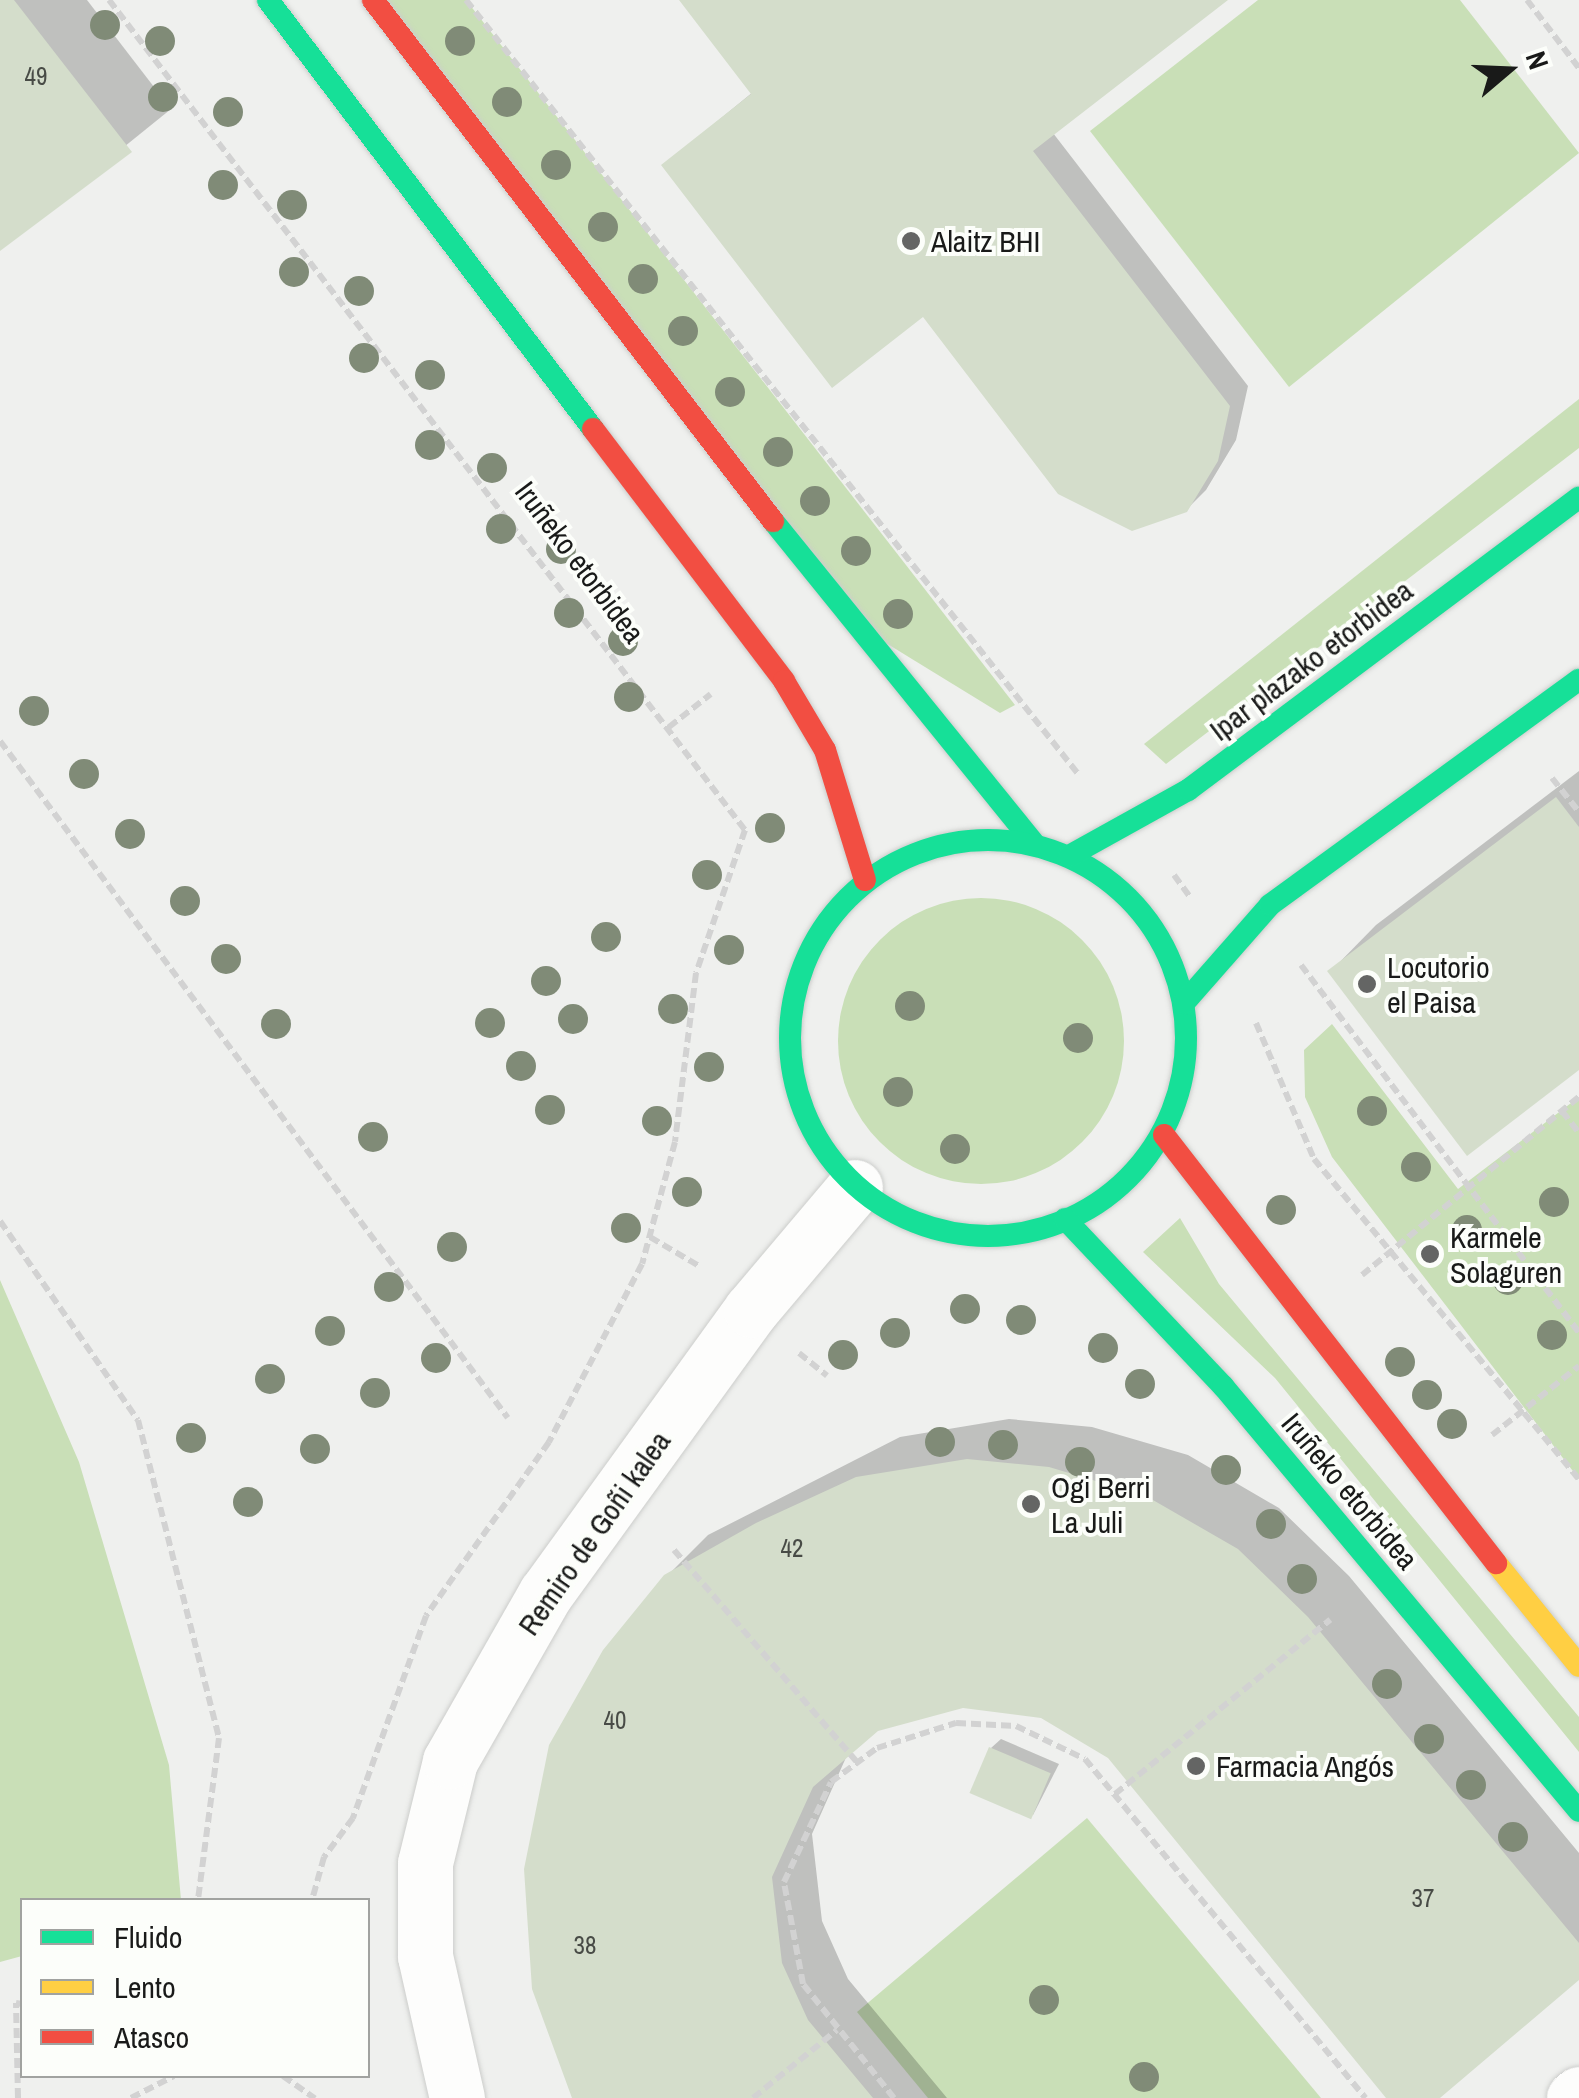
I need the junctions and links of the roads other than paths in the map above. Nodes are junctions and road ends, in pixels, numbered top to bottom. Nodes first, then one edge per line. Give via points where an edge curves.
1 (268, 0) edge
2 (373, 0) edge
3 (1579, 498) edge
4 (1579, 680) edge
5 (1036, 844) junction
6 (1069, 856) junction
7 (866, 880) junction
8 (1184, 1002) junction
9 (1164, 1135) junction
10 (854, 1186) junction
11 (1065, 1219) junction
12 (1579, 1666) edge
13 (1579, 1811) edge
14 (457, 2098) edge

1 - 7 main road via 784,681 824,750
2 - 5 main road via 850,622
3 - 6 main road, Ipar plazako etorbidea via 1188,790
4 - 8 main road via 1270,905
5 - 6 main road
5 - 7 main road via 975,838 937,846
6 - 8 main road via 1122,890 1163,941
7 - 10 main road via 819,932 793,996 790,1066 811,1132
8 - 9 main road via 1186,1071
9 - 11 main road via 1122,1189
9 - 12 main road via 1301,1323
10 - 11 main road via 900,1218 953,1236 1009,1238
10 - 14 street, Remiro de Goñi kalea via 751,1310 546,1593 450,1761 425,1863 425,1956
11 - 13 main road, Iruñeko etorbidea via 1223,1386

